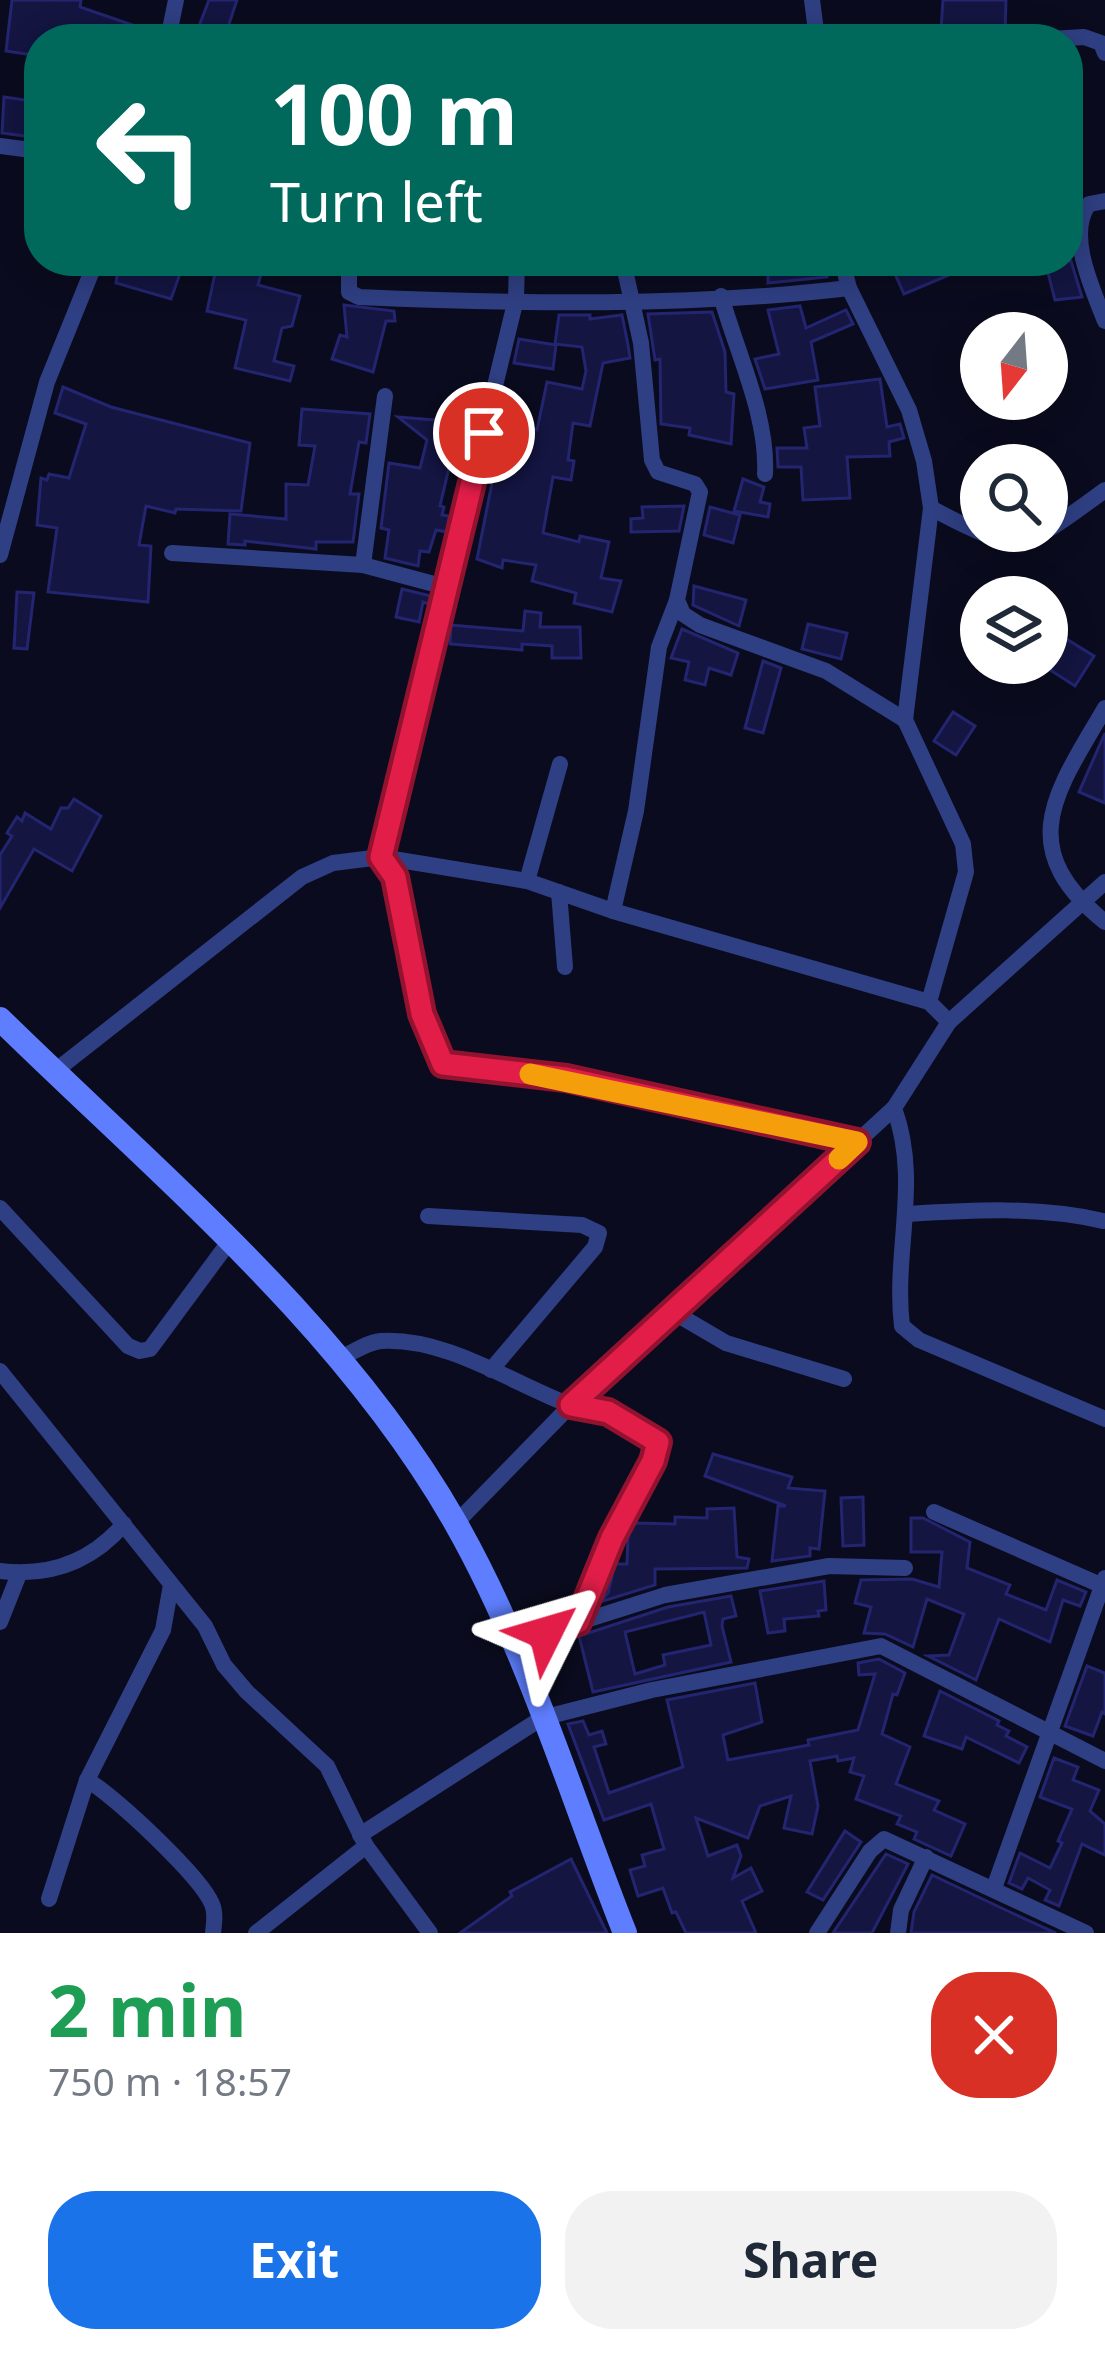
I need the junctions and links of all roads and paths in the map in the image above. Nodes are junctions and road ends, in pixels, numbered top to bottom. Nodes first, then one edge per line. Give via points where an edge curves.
1 (1083, 248) edge
2 (90, 276) edge
3 (350, 276) edge
4 (517, 276) edge
5 (627, 276) edge
6 (846, 276) edge
7 (849, 288) junction
8 (722, 296) junction
9 (516, 299) junction
10 (632, 299) junction
11 (1105, 321) edge
12 (385, 396) dead end
13 (765, 474) dead end
14 (1105, 490) edge
15 (931, 508) junction
16 (172, 553) dead end
17 (0, 555) edge
18 (363, 565) junction
19 (449, 588) junction
20 (676, 600) junction
21 (1105, 708) edge
22 (905, 720) junction
23 (560, 764) dead end
24 (381, 857) junction
25 (527, 881) junction
26 (1105, 882) edge
27 (559, 892) junction
28 (1084, 905) junction
29 (613, 911) junction
30 (1105, 922) edge
31 (565, 967) dead end
32 (929, 1002) junction
33 (0, 1019) edge
34 (949, 1022) junction
35 (54, 1072) junction
36 (894, 1108) junction
37 (857, 1142) junction
38 (0, 1208) edge
39 (908, 1214) junction
40 (428, 1216) dead end
41 (1103, 1221) edge
42 (229, 1243) junction
43 (673, 1312) junction
44 (339, 1359) junction
45 (491, 1370) junction
46 (0, 1371) edge
47 (844, 1379) dead end
48 (571, 1405) junction
49 (1105, 1419) edge
50 (934, 1512) dead end
51 (124, 1523) junction
52 (456, 1523) junction
53 (905, 1568) dead end
54 (9, 1572) edge
55 (1104, 1583) edge
56 (171, 1585) junction
57 (0, 1622) edge
58 (578, 1622) junction
59 (514, 1643) junction
60 (542, 1718) junction
61 (1048, 1730) junction
62 (1105, 1761) edge
63 (87, 1780) junction
64 (363, 1841) junction
65 (926, 1857) junction
66 (994, 1888) junction
67 (49, 1900) dead end
68 (213, 1933) edge
69 (256, 1933) edge
70 (430, 1933) edge
71 (625, 1933) edge
72 (817, 1933) edge
73 (898, 1933) edge
74 (1086, 1933) edge

1 - 11 street
2 - 17 street via 47,382
3 - 9 street via 349,292 359,296
4 - 9 street
5 - 10 street
6 - 7 street
7 - 8 street
7 - 15 street via 909,410
8 - 10 street
8 - 13 street via 757,405
9 - 10 street
9 - 19 street
10 - 20 street via 652,460 658,472 700,492
12 - 18 street
14 - 15 street via 1019,544 978,534
15 - 22 street
16 - 18 street
18 - 19 street
19 - 24 street
20 - 22 street via 700,625 826,671
20 - 29 street via 659,647
21 - 28 street via 1051,806 1055,870
22 - 32 street via 963,844 966,872
23 - 25 street
24 - 25 street
24 - 35 street via 302,877
24 - 37 street via 395,877 422,1014 443,1064 566,1078
25 - 27 street
26 - 28 street
27 - 29 street
27 - 31 street
28 - 30 street
28 - 34 street
29 - 32 street
32 - 34 street
33 - 35 street
34 - 36 street
35 - 42 street
36 - 37 street
36 - 39 street via 905,1137
37 - 43 street
38 - 42 street via 140,1351 151,1348
39 - 41 street via 983,1209
39 - 49 street via 902,1326
40 - 45 street via 582,1225 599,1233
42 - 44 street
43 - 47 street via 726,1343
43 - 48 street
44 - 45 street via 377,1341 396,1342
44 - 52 street
45 - 48 street
46 - 51 street
48 - 52 street
48 - 58 street via 608,1412 658,1442
50 - 55 street
51 - 54 street via 103,1548 64,1567
51 - 56 street
52 - 59 street
53 - 58 street via 829,1566 665,1595
54 - 57 street
55 - 61 street
56 - 63 street via 163,1630
56 - 64 street via 236,1678 327,1766
58 - 59 street
59 - 60 street
60 - 61 street via 881,1646
60 - 64 street
60 - 71 street
61 - 62 street
61 - 66 street
63 - 67 street
63 - 68 street via 117,1800 205,1894
64 - 69 street
64 - 70 street
65 - 66 street
65 - 72 street via 884,1839
65 - 73 street
66 - 74 street

